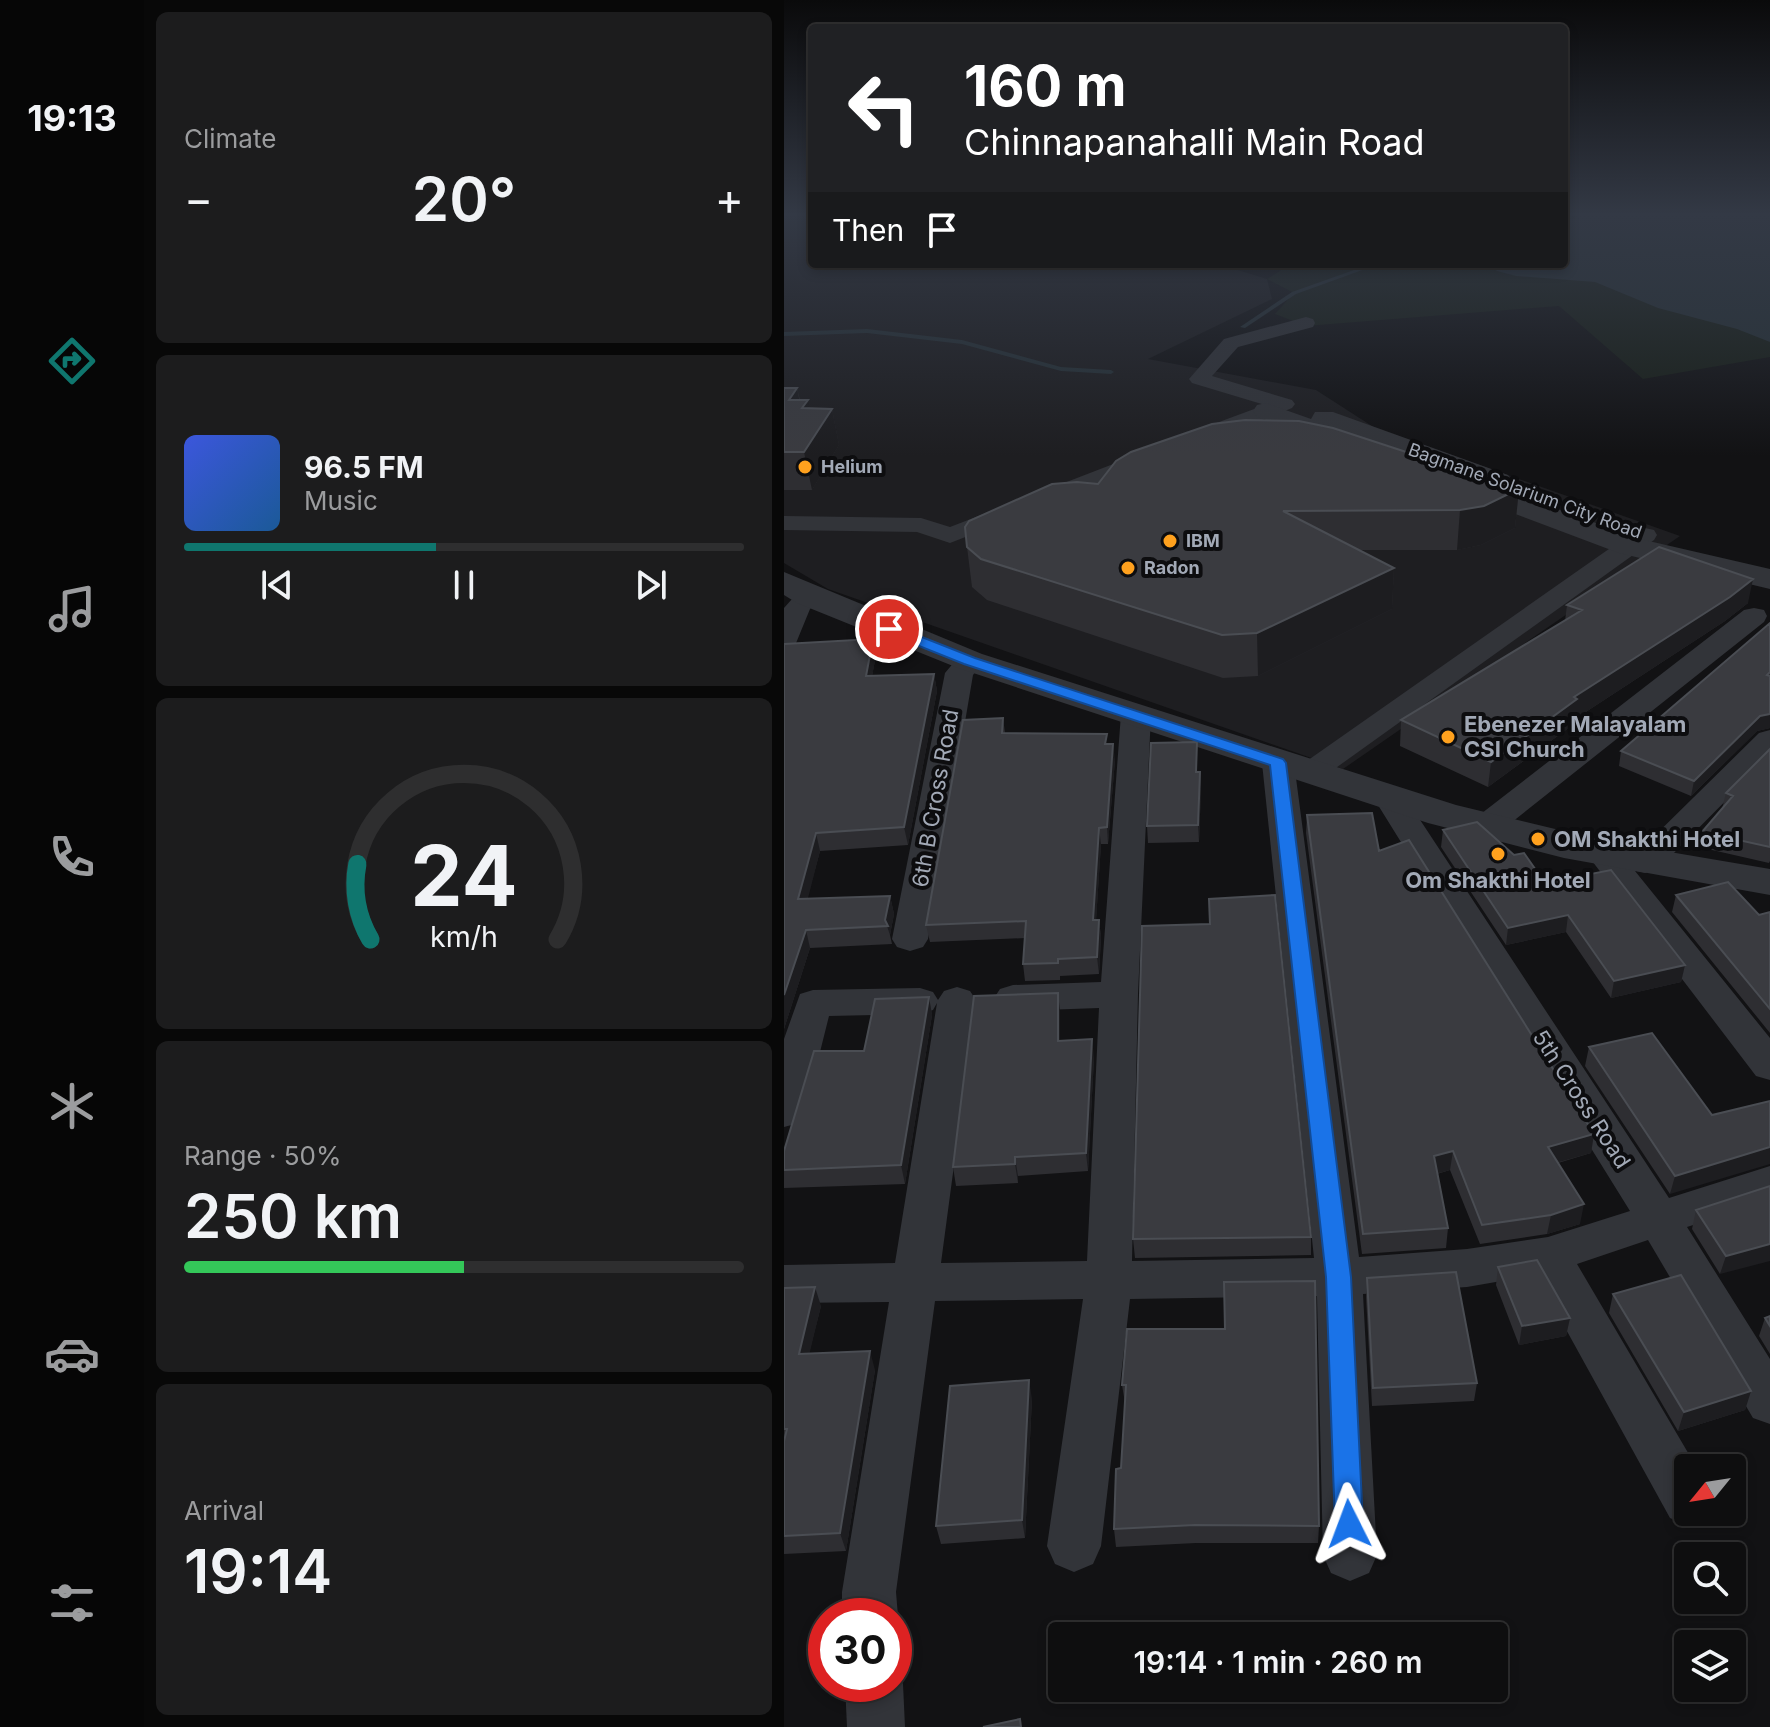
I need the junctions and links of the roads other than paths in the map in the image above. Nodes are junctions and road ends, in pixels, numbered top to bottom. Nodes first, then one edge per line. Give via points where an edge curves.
1 (1306, 323) dead end
2 (1275, 407) junction
3 (784, 523) edge
4 (1638, 540) junction
5 (1770, 563) edge
6 (1770, 579) edge
7 (797, 589) edge
8 (1754, 616) dead end
9 (784, 642) edge
10 (970, 661) junction
11 (1136, 714) junction
12 (1770, 739) edge
13 (1293, 768) junction
14 (1389, 797) junction
15 (1485, 827) junction
16 (1603, 853) junction
17 (1645, 863) junction
18 (1770, 882) edge
19 (910, 939) dead end
20 (1119, 994) junction
21 (957, 1000) junction
22 (1770, 1066) edge
23 (784, 1112) edge
24 (1770, 1183) edge
25 (1658, 1218) junction
26 (1548, 1255) junction
27 (1339, 1277) junction
28 (1109, 1281) junction
29 (914, 1282) junction
30 (784, 1284) edge
31 (1770, 1402) edge
32 (1674, 1476) edge
33 (1074, 1546) dead end
34 (1350, 1555) dead end
35 (869, 1598) edge
36 (875, 1702) edge
37 (876, 1727) edge

1 - 2 street via 1231,343 1199,379
2 - 3 street via 950,536 921,525
2 - 4 street, Bagmane Solarium City Road
4 - 5 street, Bagmane Solarium City Road
4 - 6 street, Bagmane Solarium City Road
4 - 13 street
7 - 9 street via 798,606
7 - 10 street
8 - 15 street
10 - 11 street
10 - 19 street, 6th B Cross Road via 959,673
11 - 13 street
11 - 20 street
12 - 17 street
13 - 14 street
13 - 27 street
14 - 15 street
14 - 25 street, 5th Cross Road
15 - 16 street
16 - 17 street
16 - 22 street
17 - 18 street
20 - 21 street
20 - 28 street
21 - 23 street via 813,1003
21 - 29 street
24 - 25 street
25 - 26 street
25 - 31 street, 5th Cross Road
26 - 27 street via 1467,1268
26 - 32 street
27 - 28 street
27 - 34 street
28 - 29 street
28 - 33 street
29 - 30 street
29 - 35 street
36 - 37 street

